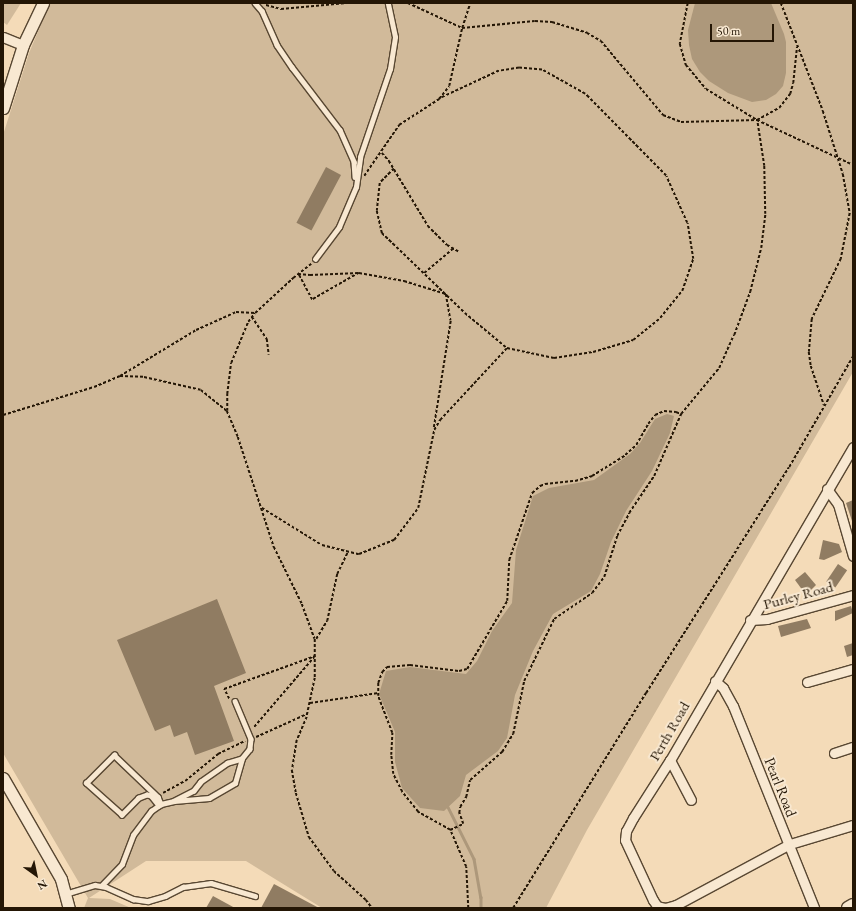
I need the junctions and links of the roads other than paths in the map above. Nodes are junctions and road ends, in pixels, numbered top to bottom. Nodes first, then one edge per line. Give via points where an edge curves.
1 (43, 3) edge
2 (255, 3) edge
3 (388, 3) edge
4 (3, 37) edge
5 (23, 45) junction
6 (3, 108) edge
7 (356, 187) junction
8 (315, 259) road end
9 (853, 446) edge
10 (827, 489) junction
11 (853, 556) edge
12 (853, 594) edge
13 (750, 620) junction
14 (853, 669) edge
15 (715, 681) junction
16 (807, 682) dead end
17 (235, 701) road end
18 (853, 747) edge
19 (834, 753) dead end
20 (242, 758) junction
21 (670, 760) junction
22 (3, 778) edge
23 (691, 800) dead end
24 (174, 801) junction
25 (160, 805) junction
26 (853, 825) edge
27 (790, 844) junction
28 (101, 886) junction
29 (65, 894) junction
30 (256, 896) dead end
31 (853, 905) edge
32 (69, 908) edge
33 (814, 908) edge
34 (848, 908) edge

1 - 5 street
2 - 7 lane via 262,11 277,45 340,130 354,162
3 - 7 lane via 395,37 390,69 360,157
4 - 5 street
5 - 6 street
7 - 8 lane via 339,226
9 - 10 street, Perth Road
10 - 11 street via 838,504
10 - 13 street, Perth Road
12 - 13 street, Purley Road via 767,619
13 - 15 street, Perth Road
14 - 16 street
15 - 21 street, Perth Road
15 - 27 street, Pearl Road via 728,696
17 - 20 lane via 251,739 250,749
18 - 19 street
20 - 24 lane via 228,763 201,782 194,791
20 - 24 lane via 235,783 209,798
21 - 23 street
21 - 27 street, Perth Road via 626,831 626,840 657,906 665,908 676,905
22 - 29 street via 61,880
24 - 25 lane
25 - 25 lane via 158,797 114,755 86,783 122,815 139,798 147,795
25 - 28 lane via 144,818 132,835 122,864
26 - 27 street
27 - 33 street, Pearl Road
28 - 29 lane via 96,885
28 - 30 lane via 133,899 148,901 166,896 183,887 211,883
29 - 32 street
31 - 34 main road

